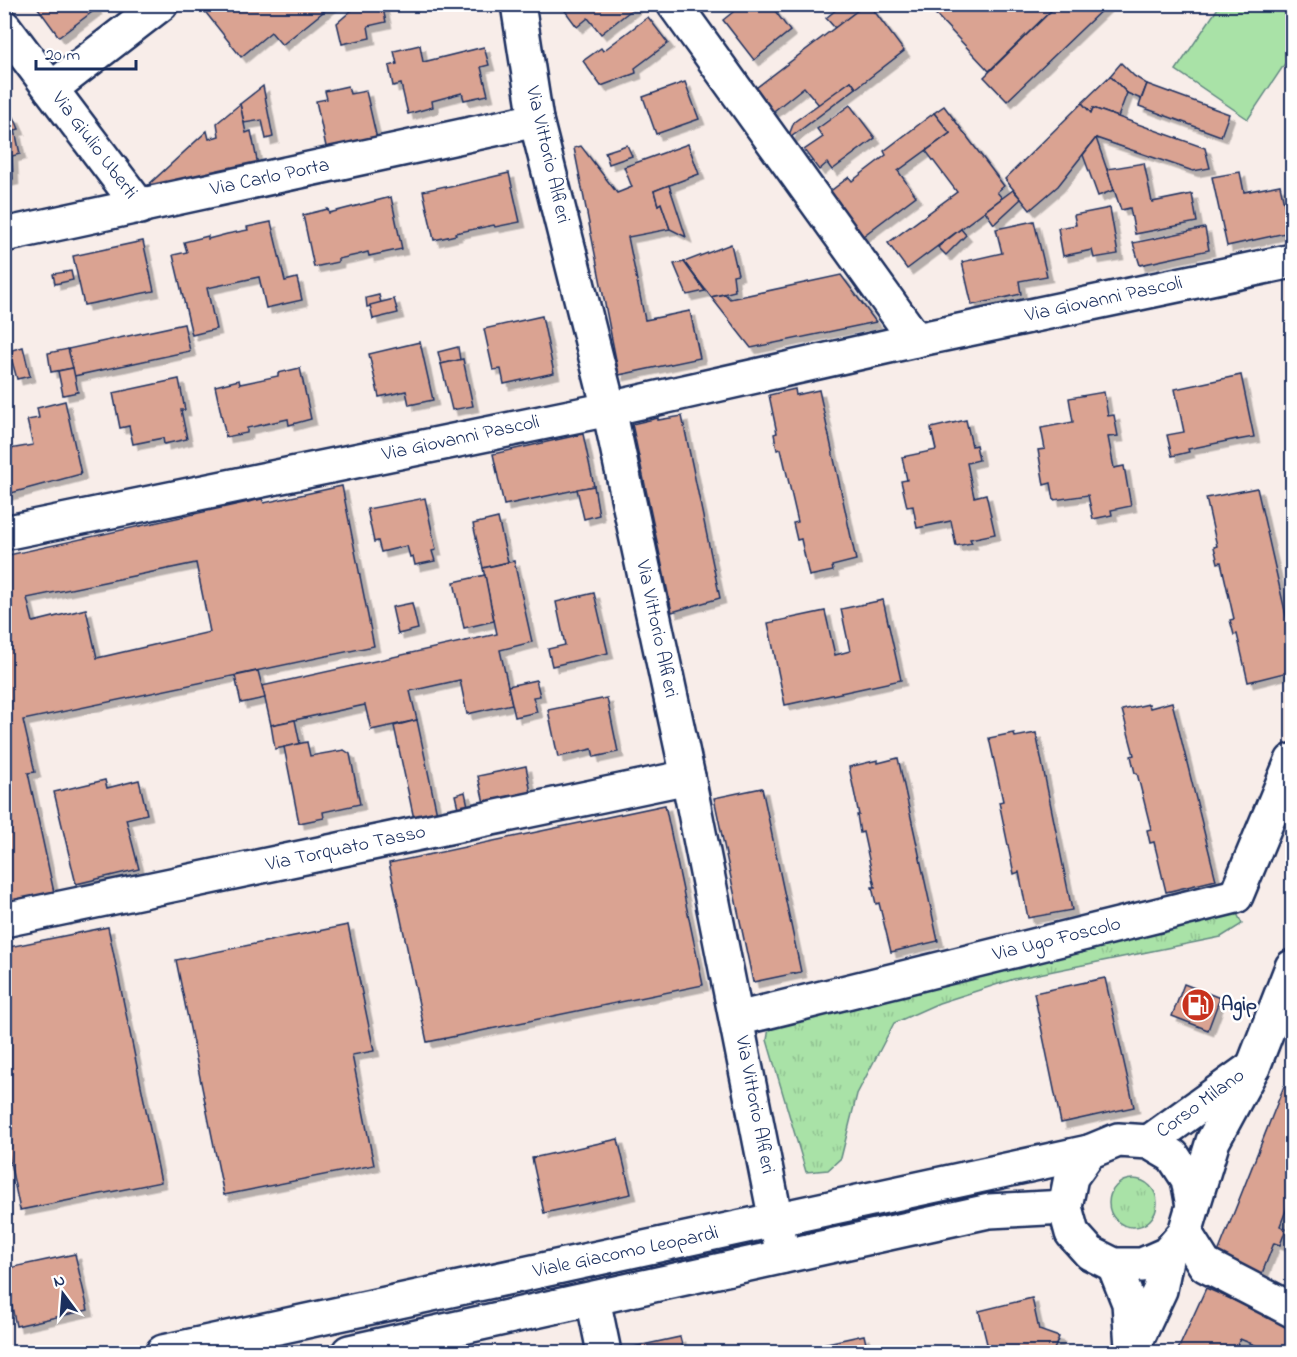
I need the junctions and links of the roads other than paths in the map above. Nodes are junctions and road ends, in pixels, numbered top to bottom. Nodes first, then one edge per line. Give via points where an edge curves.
1 (161, 4) edge
2 (518, 4) edge
3 (674, 4) edge
4 (4, 27) edge
5 (51, 89) junction
6 (536, 120) junction
7 (140, 207) junction
8 (4, 236) edge
9 (1293, 261) edge
10 (916, 340) junction
11 (609, 409) junction
12 (4, 533) edge
13 (1293, 761) edge
14 (688, 777) junction
15 (4, 920) edge
16 (1293, 967) edge
17 (737, 1019) junction
18 (1253, 1067) junction
19 (1149, 1142) junction
20 (1089, 1152) junction
21 (1065, 1207) junction
22 (777, 1221) junction
23 (1182, 1231) junction
24 (783, 1256) junction
25 (1114, 1265) junction
26 (593, 1299) junction
27 (1293, 1310) edge
28 (1131, 1350) edge
29 (163, 1353) edge
30 (349, 1353) edge
31 (604, 1353) edge

1 - 5 street
2 - 6 street, Via Vittorio Alfieri
3 - 10 street
4 - 5 street, Via Giulio Uberti
5 - 7 street, Via Giulio Uberti
6 - 7 street, Via Carlo Porta
6 - 11 street, Via Vittorio Alfieri
7 - 8 street, Via Carlo Porta
9 - 10 street, Via Giovanni Pascoli
10 - 11 street, Via Giovanni Pascoli
11 - 12 street, Via Giovanni Pascoli
11 - 14 street, Via Vittorio Alfieri
13 - 17 street, Via Ugo Foscolo via 1236,896
14 - 15 street, Via Torquato Tasso
14 - 17 street, Via Vittorio Alfieri
16 - 18 street, Corso Milano
17 - 22 street, Via Vittorio Alfieri
18 - 19 street, Corso Milano
18 - 23 street, Corso Milano via 1213,1141
19 - 20 street, Corso Milano via 1118,1140
19 - 23 street, Corso Milano via 1173,1156 1188,1179
20 - 21 street via 1071,1177
20 - 22 street, Viale Giacomo Leopardi
21 - 24 street, Viale Giacomo Leopardi via 989,1212
21 - 25 street via 1072,1233 1090,1253
22 - 24 street, Via Vittorio Alfieri
22 - 29 street, Viale Giacomo Leopardi
23 - 25 street via 1142,1265
23 - 27 street via 1205,1265
23 - 28 street, Corso Milano via 1160,1290
24 - 26 street, Viale Giacomo Leopardi
25 - 28 street, Corso Milano via 1129,1304
26 - 30 street, Viale Giacomo Leopardi
26 - 31 street

